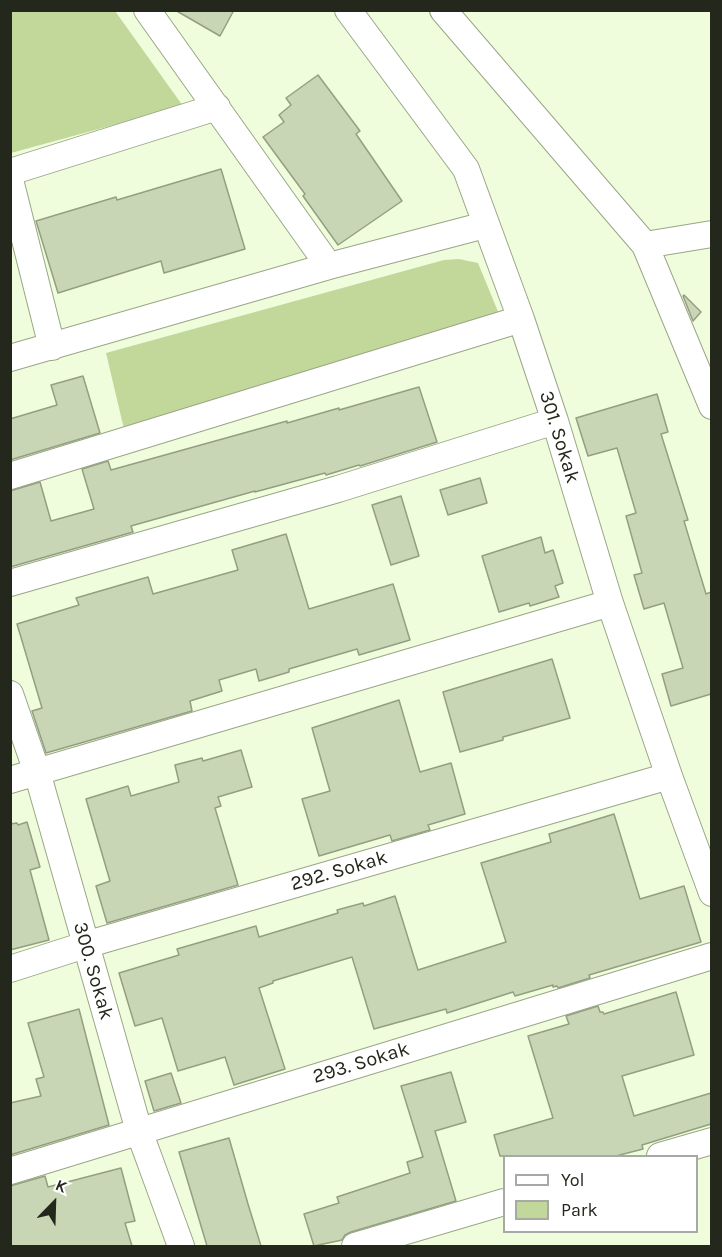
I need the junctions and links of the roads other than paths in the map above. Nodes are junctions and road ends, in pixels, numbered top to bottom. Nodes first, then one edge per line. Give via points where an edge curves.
1 (147, 10) edge
2 (348, 10) edge
3 (443, 10) edge
4 (217, 107) junction
5 (10, 172) edge
6 (10, 180) edge
7 (485, 225) junction
8 (711, 234) edge
9 (645, 245) junction
10 (329, 266) junction
11 (520, 319) junction
12 (52, 347) junction
13 (10, 358) edge
14 (711, 406) edge
15 (555, 421) junction
16 (10, 476) edge
17 (10, 584) edge
18 (610, 603) junction
19 (10, 694) edge
20 (37, 772) junction
21 (669, 776) junction
22 (10, 780) edge
23 (711, 893) edge
24 (85, 945) junction
25 (711, 957) edge
26 (10, 969) edge
27 (139, 1131) junction
28 (711, 1141) edge
29 (663, 1155) edge
30 (10, 1171) edge
31 (503, 1202) edge
32 (181, 1246) edge
33 (355, 1246) edge

1 - 4 street
2 - 7 street, 301. Sokak via 466,169
3 - 9 street
4 - 5 street
4 - 10 street
6 - 12 street
7 - 10 street
7 - 11 street, 301. Sokak
8 - 9 street
9 - 14 street
10 - 12 street
11 - 15 street, 301. Sokak
11 - 16 street
12 - 13 street
15 - 17 street
15 - 18 street, 301. Sokak
18 - 20 street
18 - 21 street, 301. Sokak
19 - 20 street, 300. Sokak
20 - 22 street
20 - 24 street, 300. Sokak
21 - 23 street, 301. Sokak
21 - 24 street, 292. Sokak
24 - 26 street, 292. Sokak
24 - 27 street, 300. Sokak
25 - 27 street, 293. Sokak
27 - 30 street, 293. Sokak
27 - 32 street, 300. Sokak
28 - 29 street
31 - 33 street

